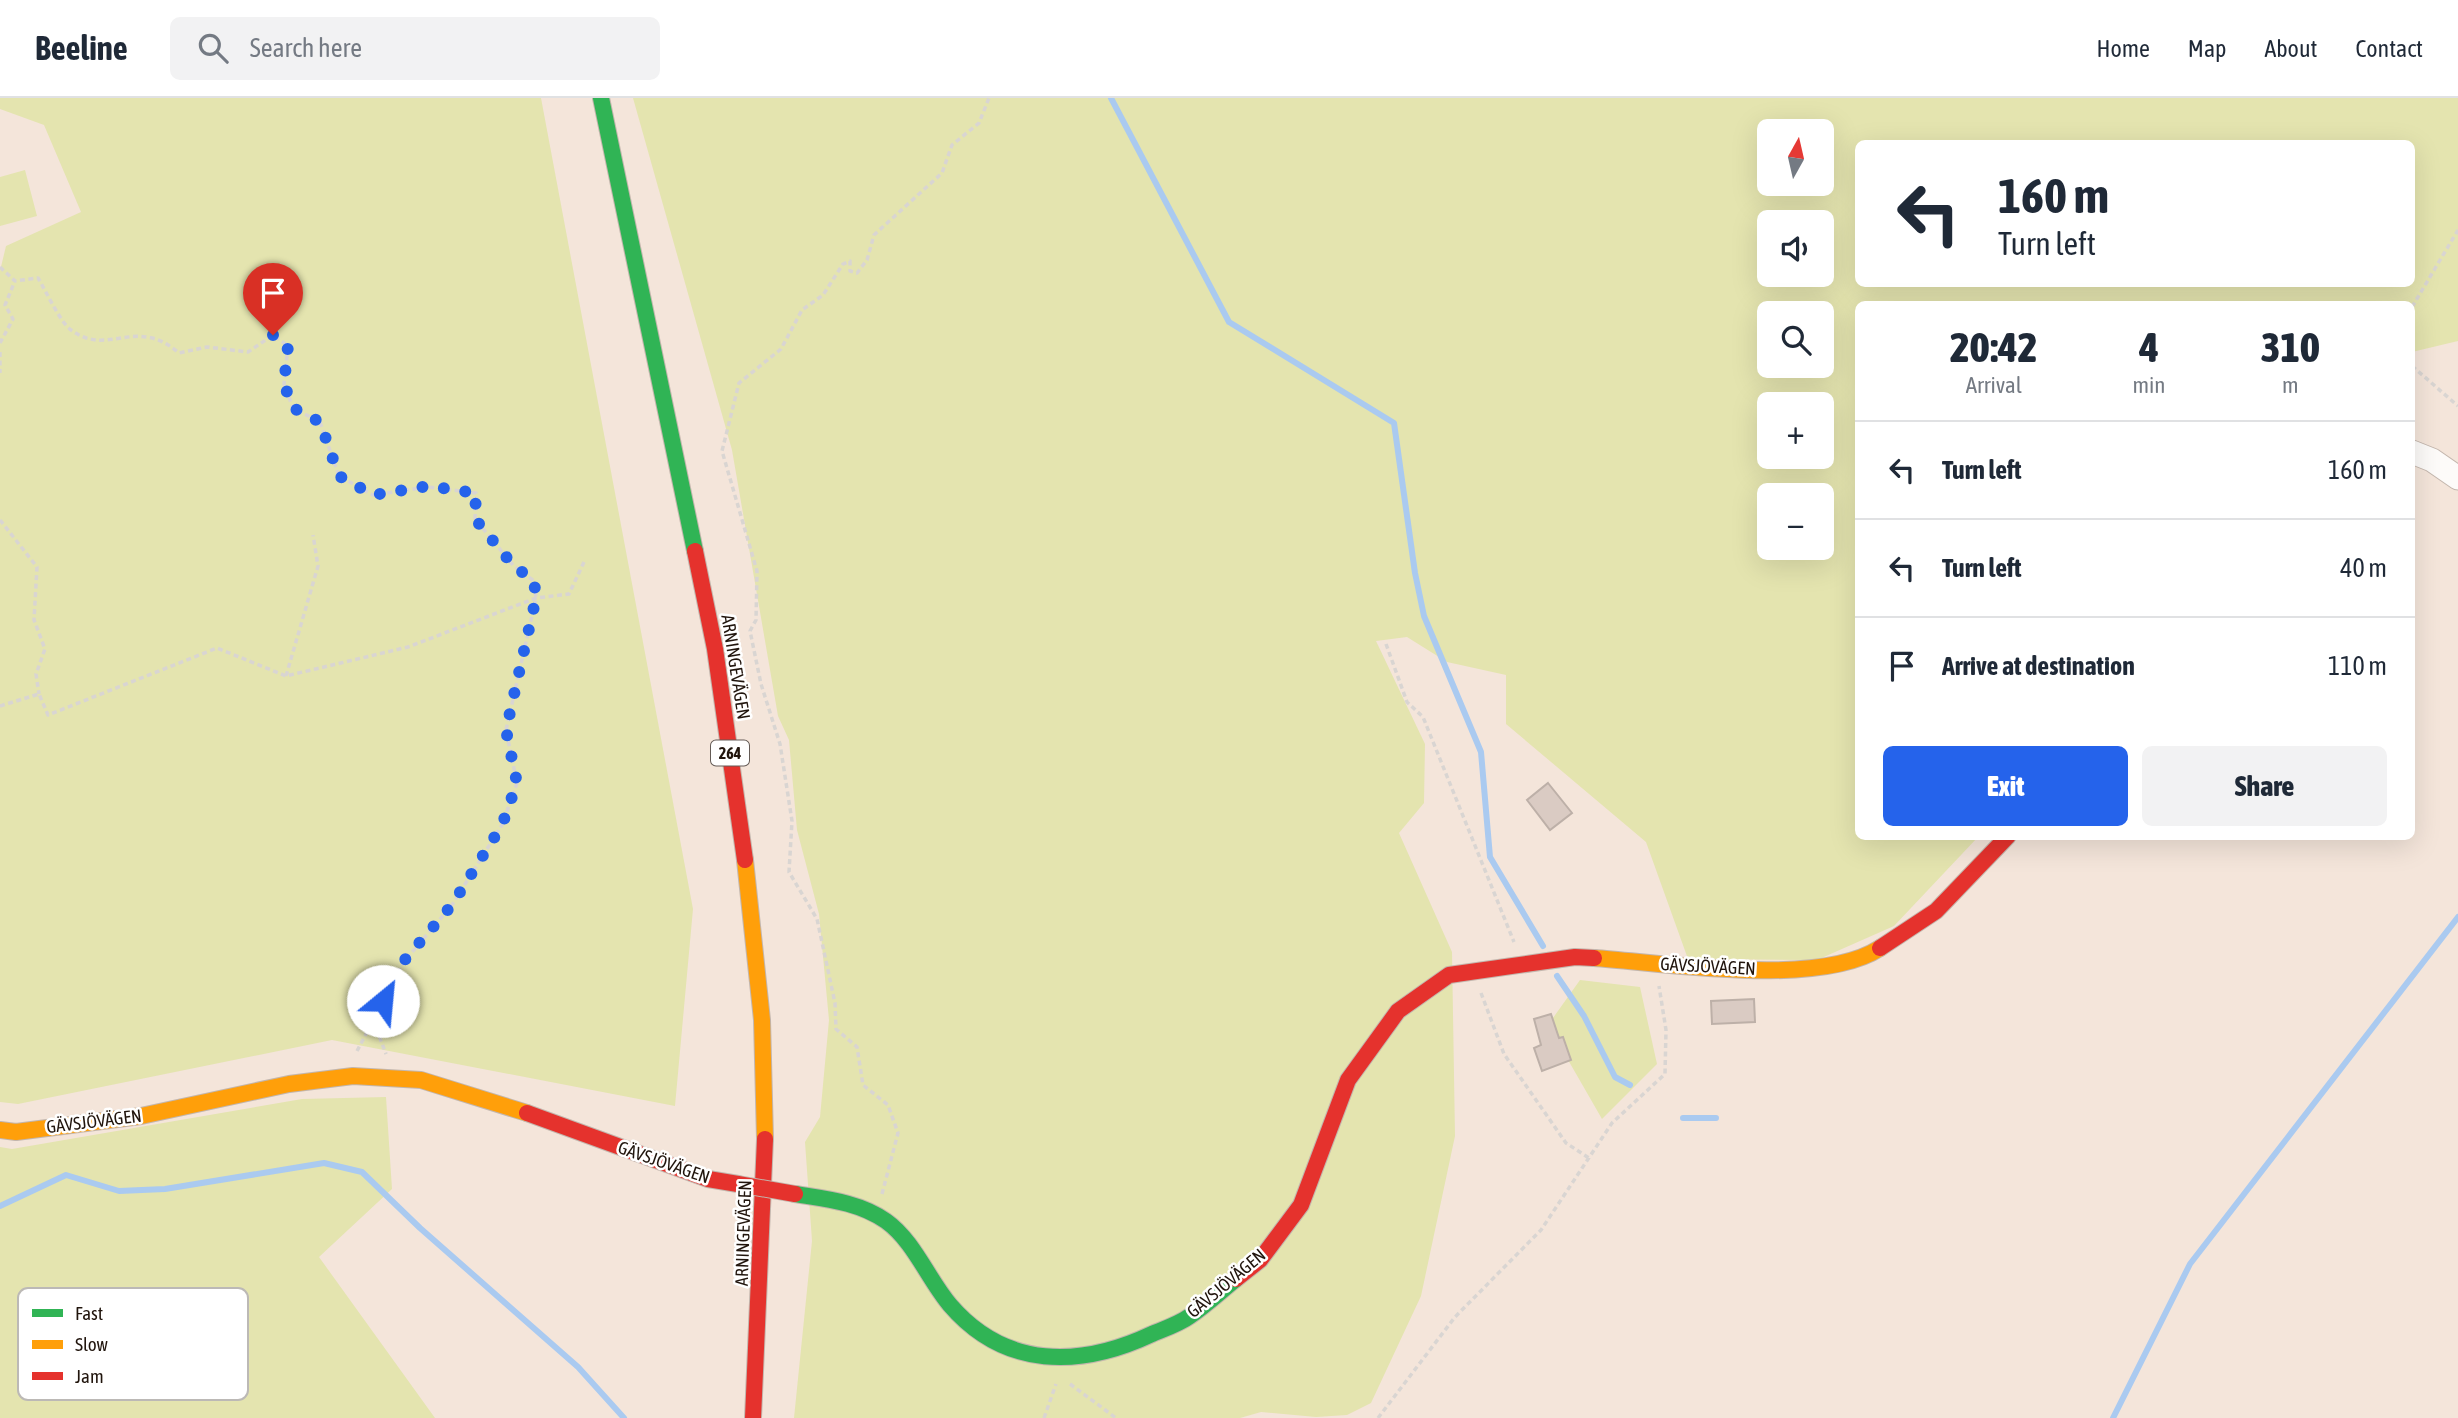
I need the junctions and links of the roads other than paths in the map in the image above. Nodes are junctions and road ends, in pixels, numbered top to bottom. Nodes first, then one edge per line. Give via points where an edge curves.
1 (601, 98) edge
2 (2415, 453) edge
3 (2458, 478) edge
4 (2004, 840) edge
5 (0, 1130) edge
6 (753, 1418) edge

1 - 6 street, ARNINGEVÄGEN / 264 via 715,649 751,900 762,1020 765,1151
2 - 3 street
4 - 5 street, GÄVSJÖVÄGEN, bridge via 1936,911 1872,953 1820,968 1747,969 1575,957 1449,975 1398,1011 1348,1080 1301,1205 1260,1260 1189,1317 1138,1342 1088,1357 1033,1356 985,1338 950,1305 886,1221 848,1202 708,1178 421,1080 343,1078 289,1083 141,1116 16,1132

